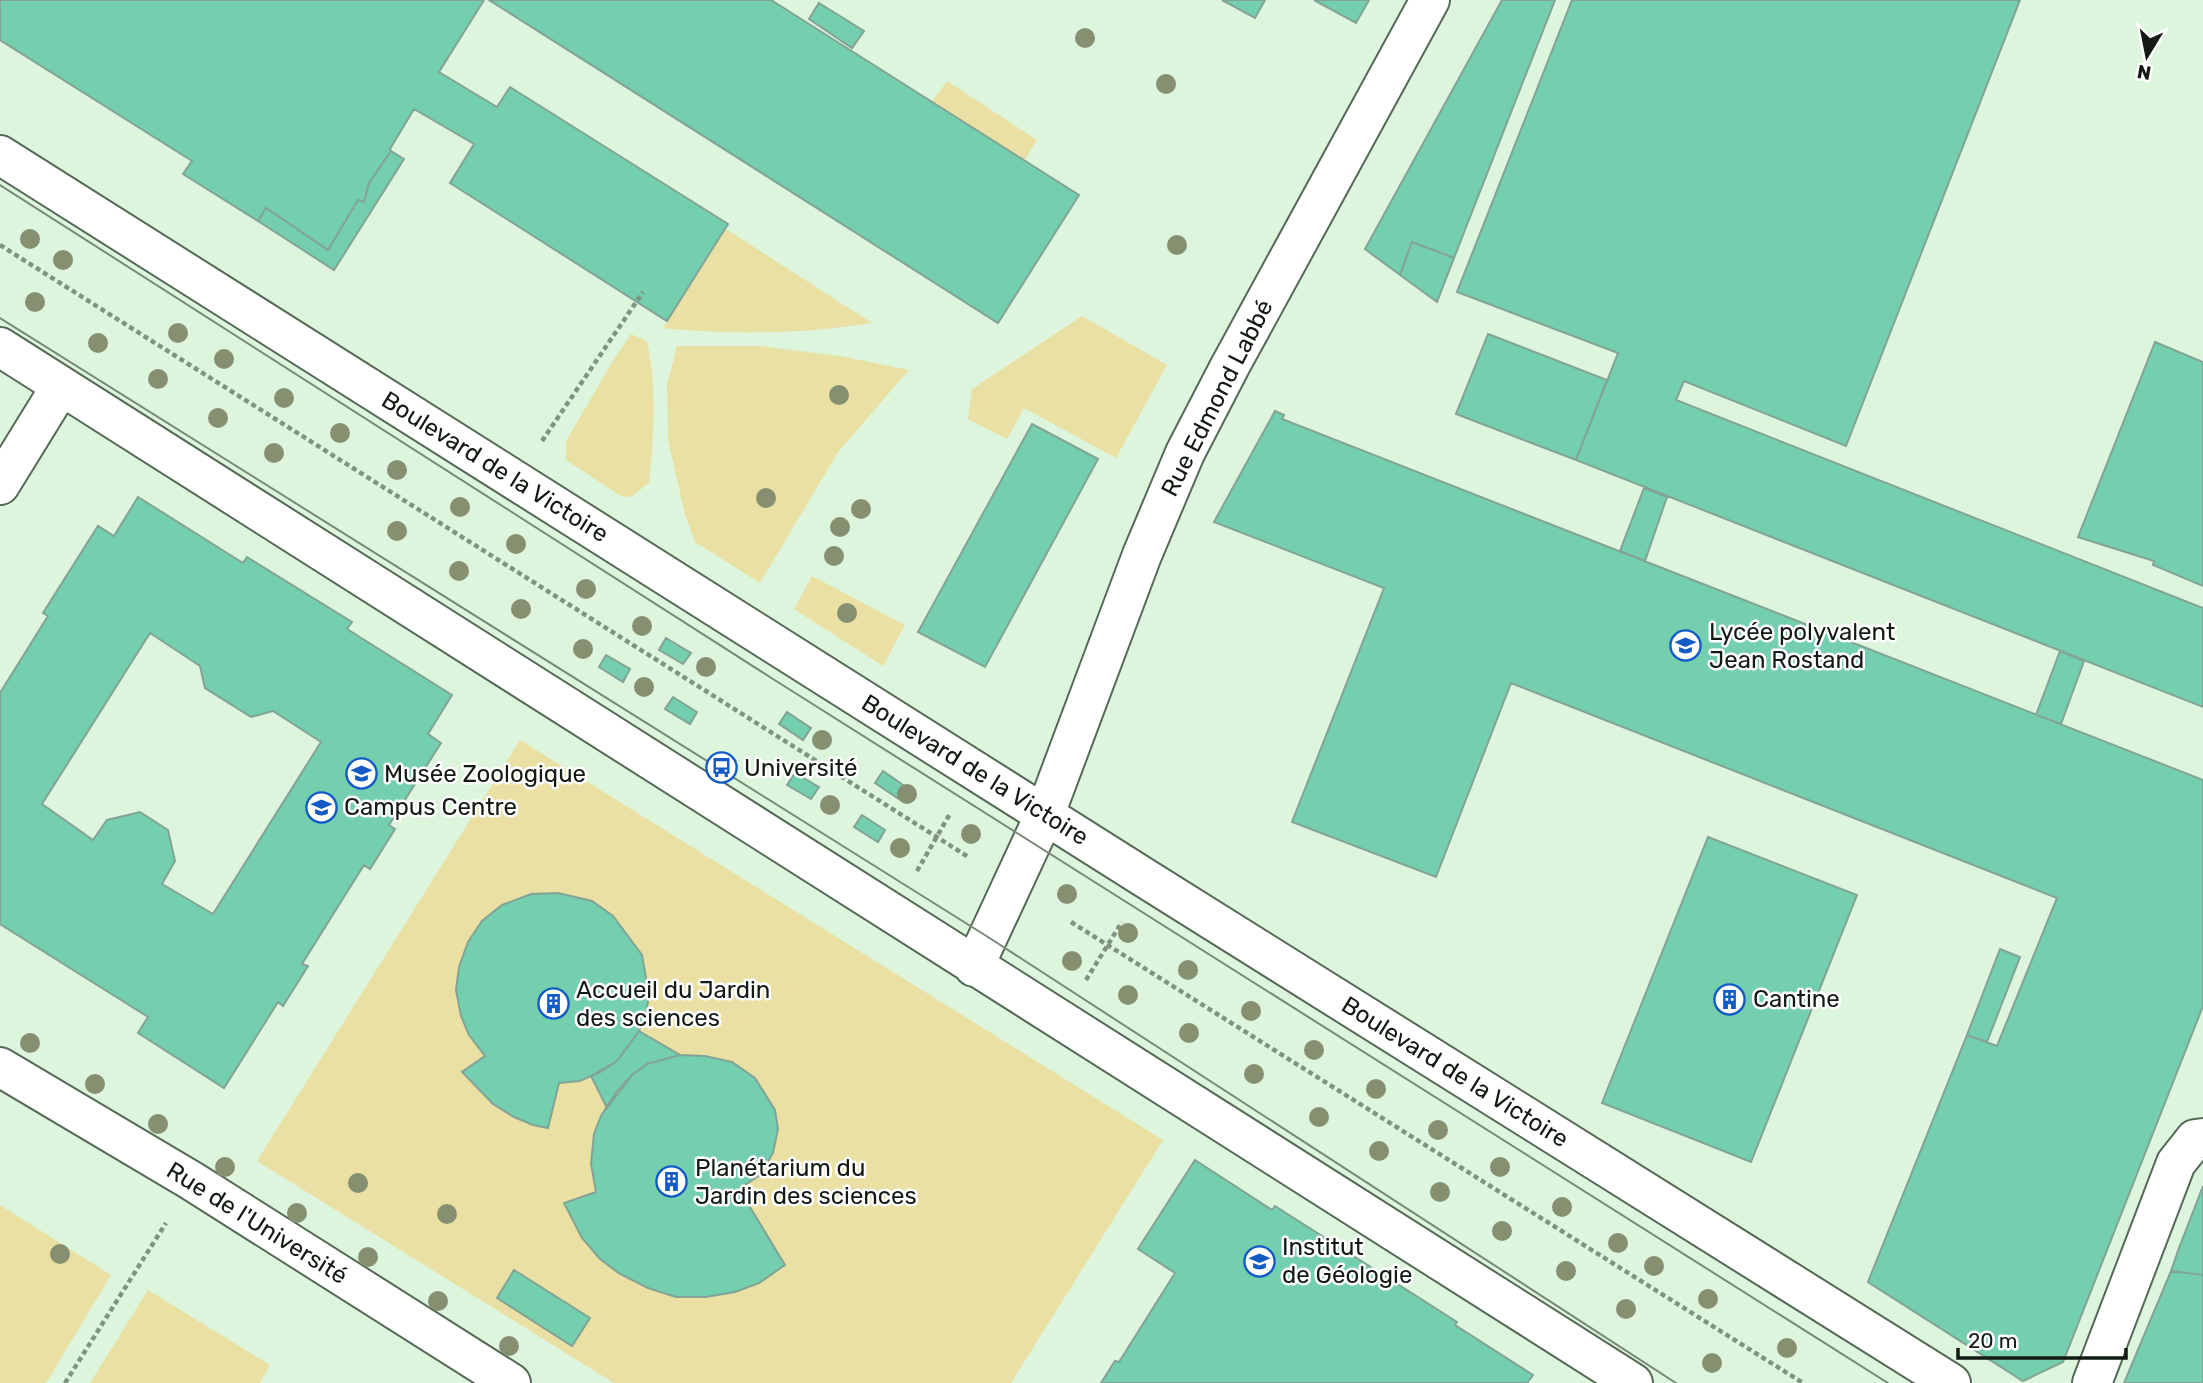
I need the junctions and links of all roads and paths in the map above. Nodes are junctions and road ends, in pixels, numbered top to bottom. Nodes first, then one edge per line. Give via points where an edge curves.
1 (1430, 0) edge
2 (0, 155) edge
3 (0, 245) edge
4 (643, 292) dead end
5 (0, 347) edge
6 (61, 386) junction
7 (540, 444) dead end
8 (0, 485) edge
9 (976, 769) junction
10 (1045, 814) junction
11 (936, 838) junction
12 (971, 859) dead end
13 (1148, 880) junction
14 (892, 914) junction
15 (1071, 922) dead end
16 (1107, 945) junction
17 (974, 967) junction
18 (1060, 1021) junction
19 (0, 1068) edge
20 (2203, 1138) edge
21 (192, 1181) junction
22 (65, 1383) edge
23 (512, 1383) edge
24 (1633, 1383) edge
25 (1803, 1383) edge
26 (1951, 1383) edge
27 (2092, 1383) edge

1 - 10 street, Rue Edmond Labbé via 1185,453
2 - 9 street, Boulevard de la Victoire
3 - 11 path
4 - 7 path
5 - 6 street
6 - 8 street
6 - 14 street
9 - 10 street, Boulevard de la Victoire
9 - 11 path
10 - 13 street, Boulevard de la Victoire
10 - 17 street, Rue Edmond Labbé
11 - 12 path
11 - 14 path
13 - 16 path
13 - 26 street, Boulevard de la Victoire
14 - 17 street
15 - 16 path
16 - 18 path
16 - 25 path
17 - 18 street
18 - 24 street
19 - 21 street, Rue de l'Université
20 - 27 street via 2195,1139 2176,1163
21 - 22 path
21 - 23 street, Rue de l'Université

